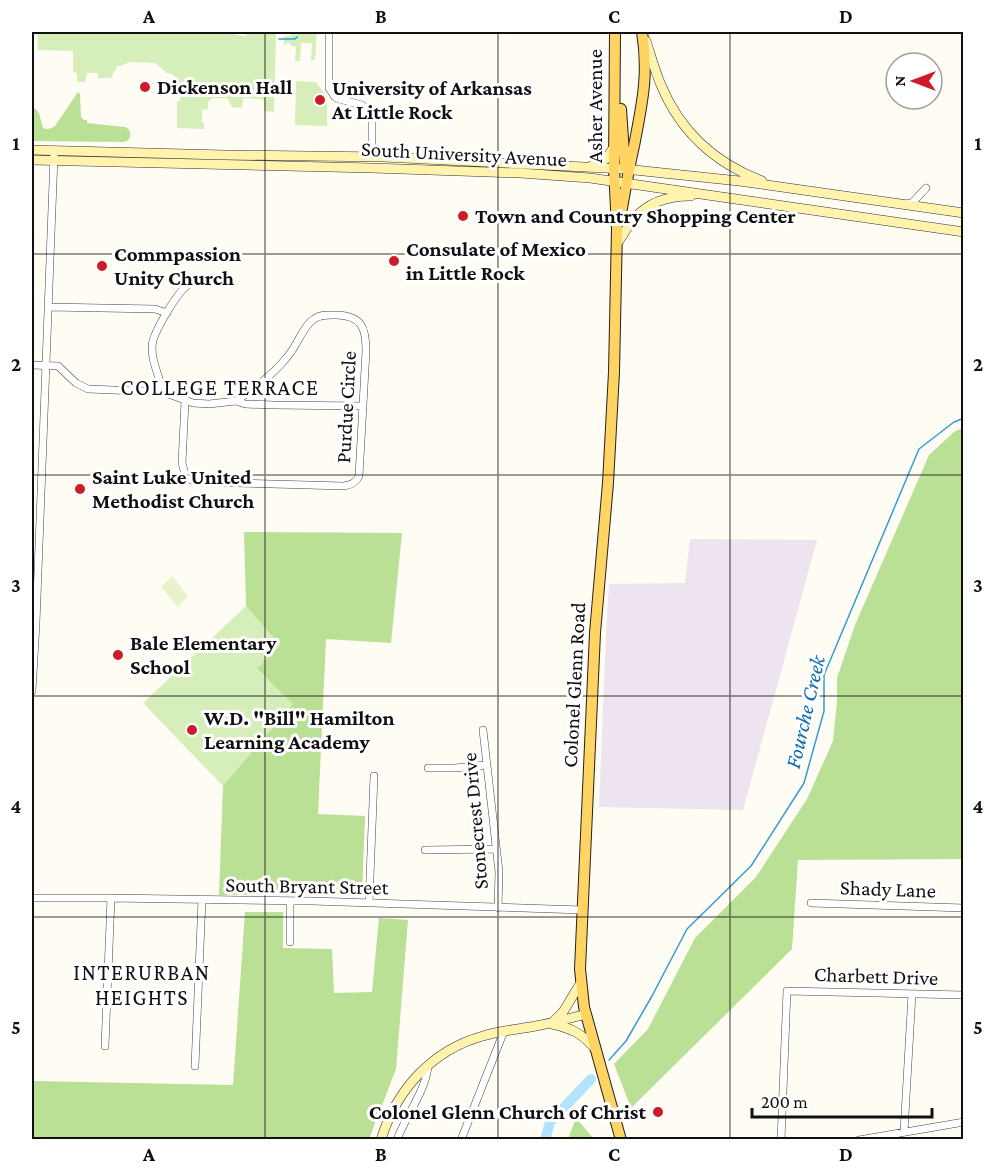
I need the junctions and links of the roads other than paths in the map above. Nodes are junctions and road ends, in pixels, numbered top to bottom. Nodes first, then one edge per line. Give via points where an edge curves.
1 (329, 32) edge
2 (615, 32) edge
3 (643, 32) edge
4 (615, 70) junction
5 (614, 145) junction
6 (32, 150) edge
7 (55, 156) junction
8 (372, 157) junction
9 (32, 160) edge
10 (587, 167) junction
11 (623, 169) junction
12 (615, 182) junction
13 (626, 183) junction
14 (926, 188) dead end
15 (793, 189) junction
16 (715, 197) junction
17 (906, 204) junction
18 (963, 213) edge
19 (617, 228) junction
20 (963, 232) edge
21 (617, 243) junction
22 (189, 284) dead end
23 (49, 307) junction
24 (167, 313) junction
25 (32, 365) edge
26 (45, 365) junction
27 (164, 392) junction
28 (185, 401) junction
29 (236, 401) junction
30 (363, 406) junction
31 (32, 444) edge
32 (42, 444) junction
33 (36, 526) edge
34 (34, 622) edge
35 (32, 691) edge
36 (483, 730) dead end
37 (486, 765) junction
38 (428, 768) dead end
39 (374, 776) dead end
40 (496, 849) junction
41 (425, 850) dead end
42 (111, 897) junction
43 (32, 898) edge
44 (202, 899) junction
45 (290, 901) junction
46 (369, 903) junction
47 (810, 903) dead end
48 (498, 908) junction
49 (963, 908) edge
50 (582, 910) junction
51 (290, 942) dead end
52 (580, 984) junction
53 (912, 994) junction
54 (963, 995) edge
55 (586, 1014) junction
56 (550, 1023) junction
57 (504, 1031) junction
58 (105, 1046) dead end
59 (596, 1048) junction
60 (428, 1065) junction
61 (195, 1066) dead end
62 (963, 1122) edge
63 (904, 1132) junction
64 (381, 1140) edge
65 (397, 1140) edge
66 (461, 1140) edge
67 (621, 1140) edge
68 (781, 1140) edge
69 (860, 1140) edge

1 - 8 street via 329,88 339,99 369,111
2 - 4 main road, Asher Avenue
3 - 11 main road, Asher Avenue via 646,53 642,103
3 - 15 main road via 666,96 697,141 746,174
4 - 5 main road, Asher Avenue
4 - 11 main road via 620,91
5 - 10 main road via 606,159
5 - 11 main road, Asher Avenue
6 - 7 main road, South University Avenue
7 - 8 main road, South University Avenue
7 - 9 main road, South University Avenue
7 - 12 main road, South University Avenue via 486,172
7 - 23 street
8 - 10 main road, South University Avenue
10 - 11 main road, South University Avenue
11 - 12 main road, Asher Avenue
11 - 13 main road, Colonel Glenn Road
11 - 15 main road, South University Avenue
12 - 13 main road, South University Avenue
12 - 19 main road, Colonel Glenn Road
13 - 16 main road, South University Avenue
13 - 19 main road, Colonel Glenn Road
14 - 17 street
15 - 17 main road, South University Avenue
16 - 20 main road, South University Avenue
16 - 21 main road via 686,196 650,205 634,218
17 - 18 main road, South University Avenue
19 - 21 main road, Colonel Glenn Road
21 - 50 main road, Colonel Glenn Road via 610,456 595,630
22 - 24 street
23 - 24 street via 155,309
23 - 26 street
24 - 27 street via 152,346
25 - 26 street
26 - 27 street via 58,366 88,389
26 - 32 street
27 - 28 street
28 - 29 street
28 - 30 street, Purdue Circle via 183,470 195,482 349,486 359,476
29 - 30 street
29 - 30 street, Purdue Circle via 285,360 315,318 335,315 352,316 366,335
31 - 32 street
32 - 33 street
33 - 34 street
34 - 35 street
36 - 37 street, Stonecrest Drive
37 - 38 street
37 - 40 street, Stonecrest Drive
39 - 46 street
40 - 41 street
40 - 48 street, Stonecrest Drive
42 - 43 street, South Bryant Street
42 - 44 street, South Bryant Street
42 - 58 street
44 - 45 street, South Bryant Street
44 - 61 street
45 - 46 street, South Bryant Street
45 - 51 street
46 - 48 street, South Bryant Street
47 - 49 street, Shady Lane
48 - 50 street, South Bryant Street
50 - 52 main road, Colonel Glenn Road
52 - 55 main road, Colonel Glenn Road
52 - 56 main road via 563,1012
53 - 54 street, Charbett Drive
53 - 63 street
53 - 68 street, Charbett Drive via 787,991
55 - 56 main road
55 - 59 main road, Colonel Glenn Road
56 - 57 main road
56 - 59 main road via 579,1033
57 - 60 main road via 468,1041
57 - 66 street
59 - 67 main road, Colonel Glenn Road
60 - 64 main road via 398,1100
60 - 65 street via 422,1088
62 - 63 street
63 - 69 street

